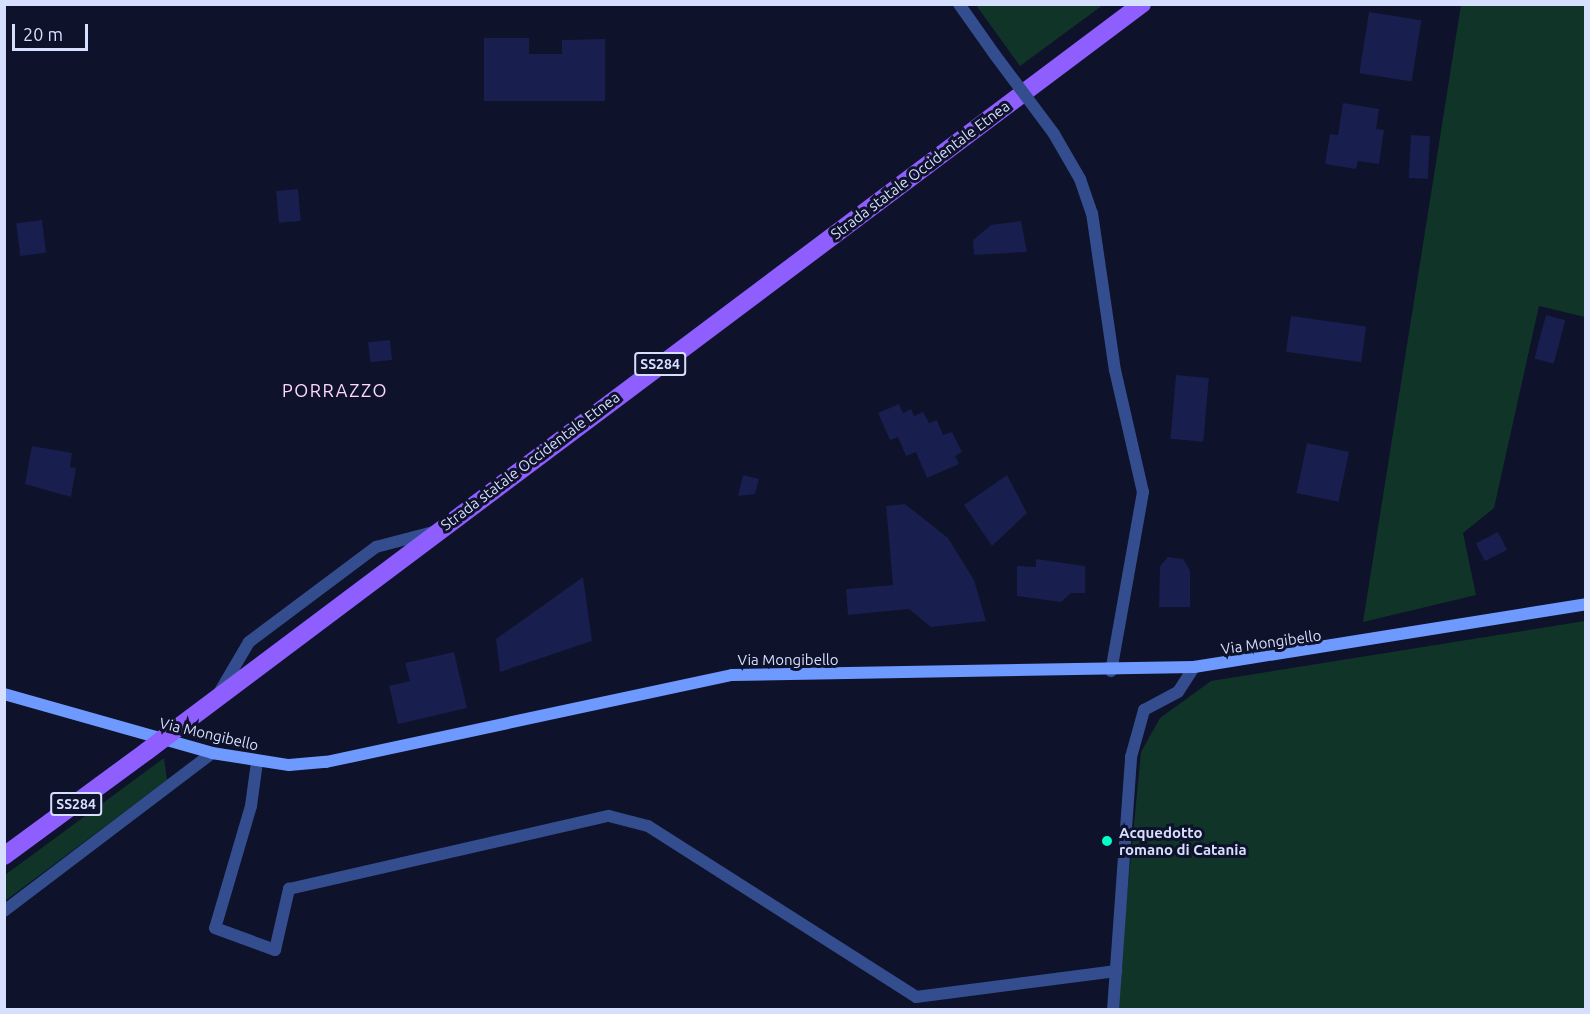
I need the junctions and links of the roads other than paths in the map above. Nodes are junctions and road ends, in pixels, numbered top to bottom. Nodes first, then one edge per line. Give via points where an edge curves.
1 (958, 4) edge
2 (1142, 4) edge
3 (437, 531) junction
4 (1586, 604) edge
5 (1194, 668) junction
6 (1111, 671) junction
7 (4, 694) edge
8 (218, 696) junction
9 (212, 753) junction
10 (257, 762) junction
11 (4, 856) edge
12 (4, 910) edge
13 (1116, 971) junction
14 (1113, 1010) edge

1 - 6 street, bridge via 1054,134 1080,179 1092,213 1115,370 1143,492
2 - 3 main road, Strada statale Occidentale Etnea / SS284
3 - 8 main road, Strada statale Occidentale Etnea / SS284
3 - 8 street via 376,546 258,635
4 - 5 street, Via Mongibello
5 - 6 street, Via Mongibello
5 - 13 street via 1178,692 1144,710 1136,738
6 - 10 street, Via Mongibello via 732,675 326,762
7 - 9 street, Via Mongibello
8 - 11 main road, Strada statale Occidentale Etnea / SS284, bridge
9 - 10 street, Via Mongibello
9 - 12 street
10 - 13 street via 251,806 215,928 274,950 289,889 609,816 648,826 916,997
13 - 14 street

